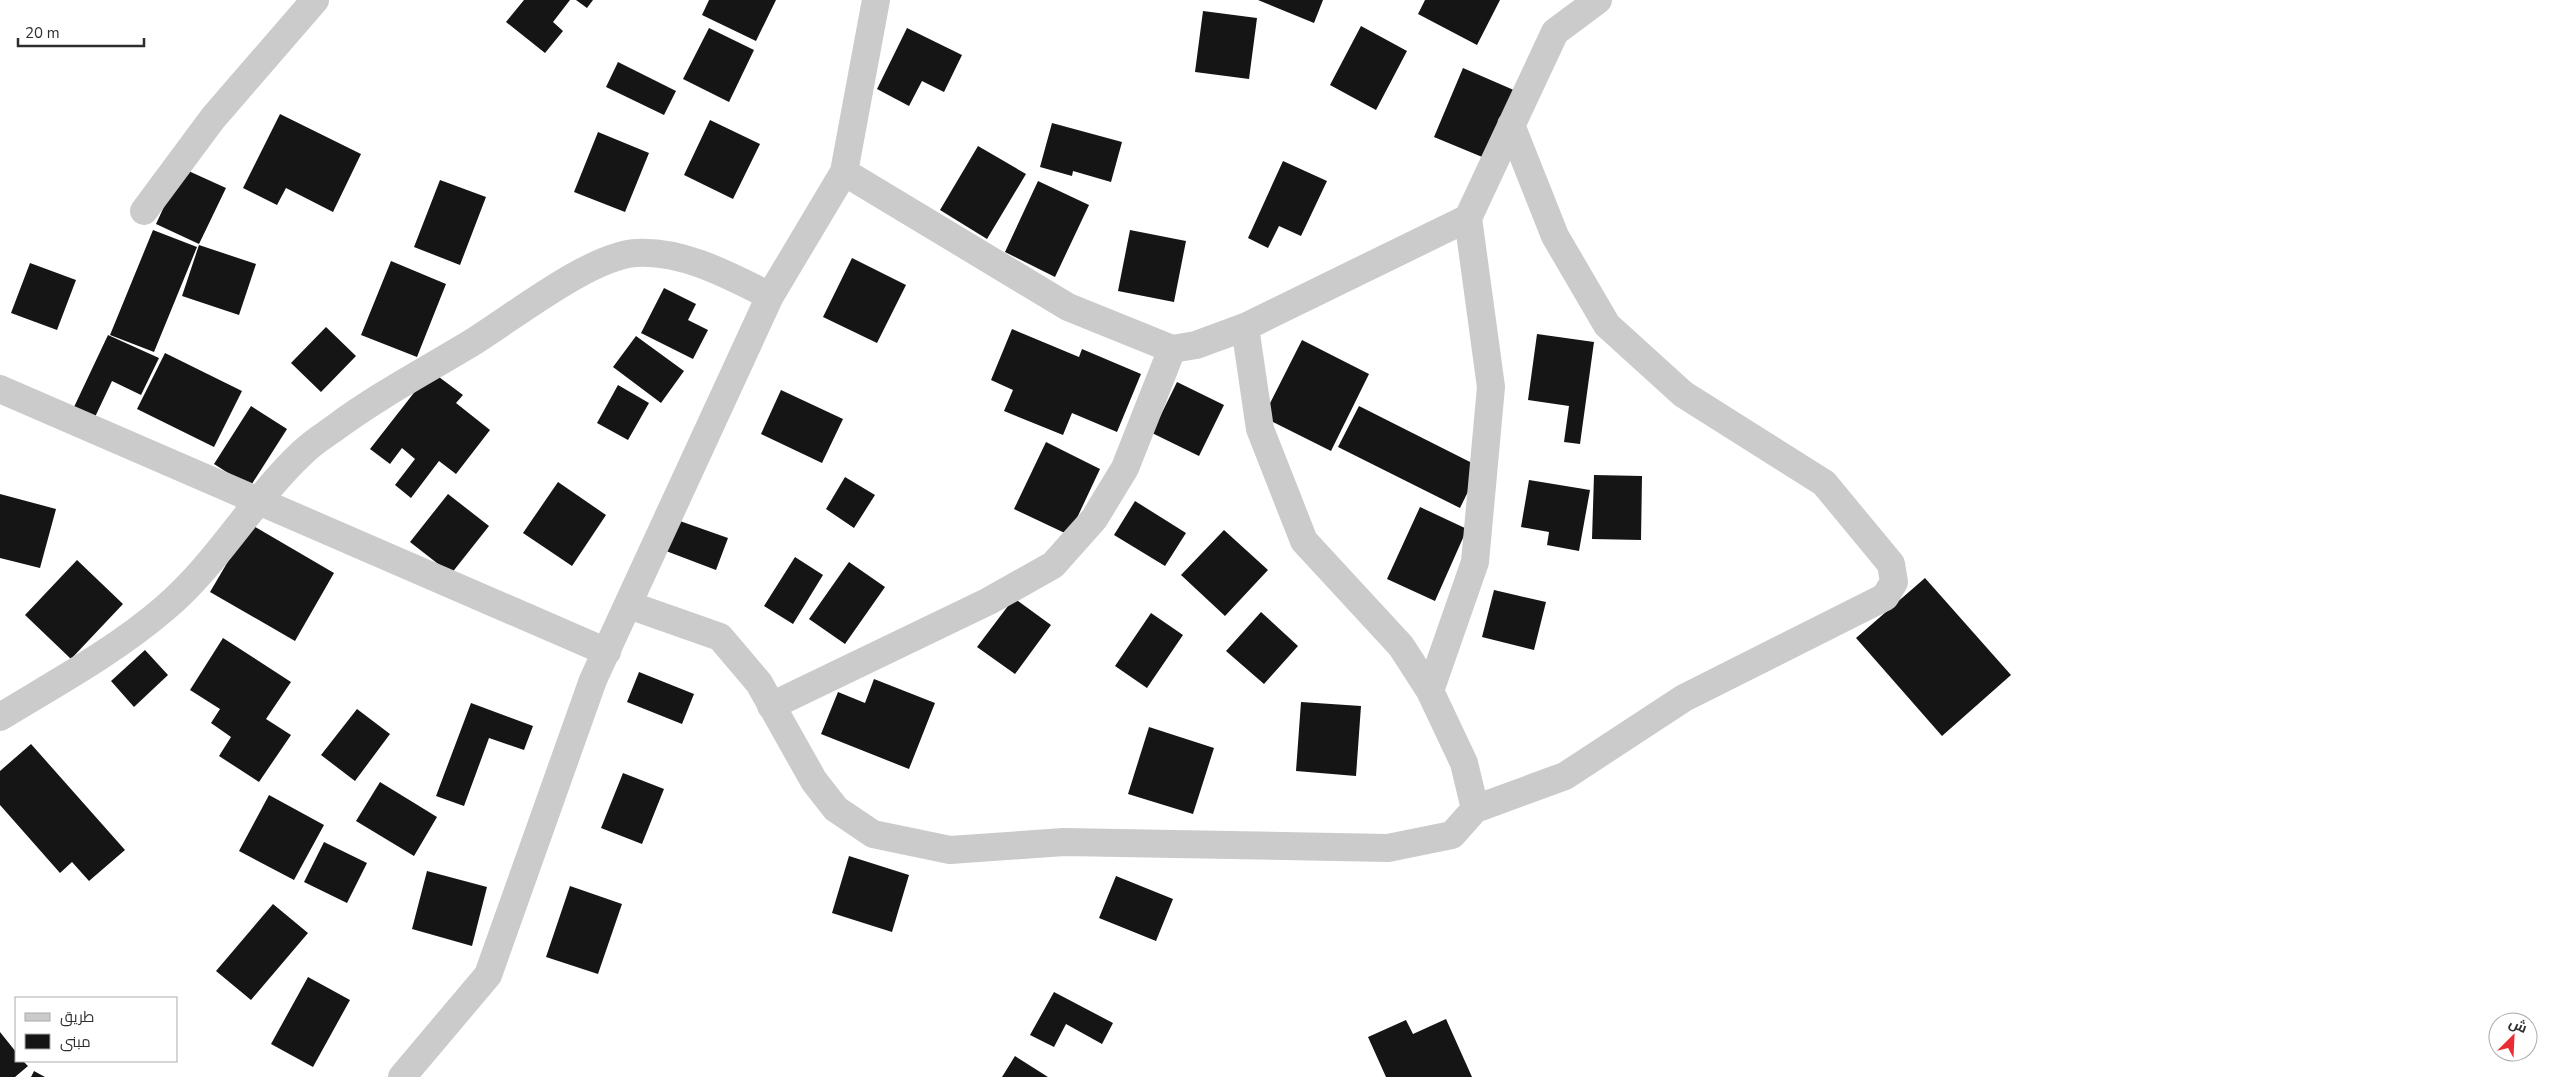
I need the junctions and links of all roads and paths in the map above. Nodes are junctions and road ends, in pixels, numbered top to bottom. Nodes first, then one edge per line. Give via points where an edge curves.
1 (315, 0) edge
2 (876, 0) edge
3 (1598, 0) edge
4 (1511, 125) junction
5 (844, 172) junction
6 (144, 211) dead end
7 (1468, 218) junction
8 (770, 296) junction
9 (1245, 327) junction
10 (1172, 349) junction
11 (0, 389) edge
12 (257, 500) junction
13 (629, 604) junction
14 (607, 652) junction
15 (1430, 691) junction
16 (771, 706) junction
17 (0, 717) edge
18 (1475, 809) junction
19 (402, 1077) edge

1 - 6 street via 213,118
2 - 5 street
3 - 4 street via 1555,32
4 - 7 street
4 - 18 street via 1555,236 1607,325 1683,394 1824,483 1891,564 1894,582 1885,597 1684,698 1565,776
5 - 8 street
5 - 10 street via 1068,307
7 - 9 street
7 - 15 street via 1491,387 1475,562
8 - 12 street via 705,266 667,256 636,253 601,262 349,418 303,451
8 - 13 street
9 - 10 street via 1196,345
9 - 15 street via 1260,429 1304,541 1401,646
10 - 16 street via 1125,468 1094,519 1053,565 989,600
11 - 12 street
12 - 14 street
12 - 17 street via 199,575 167,607 132,636
13 - 14 street
13 - 16 street via 720,637 759,683
14 - 19 street via 592,680 488,975
15 - 18 street via 1464,763
16 - 18 street via 814,781 836,809 872,834 950,850 1064,842 1388,848 1452,835

